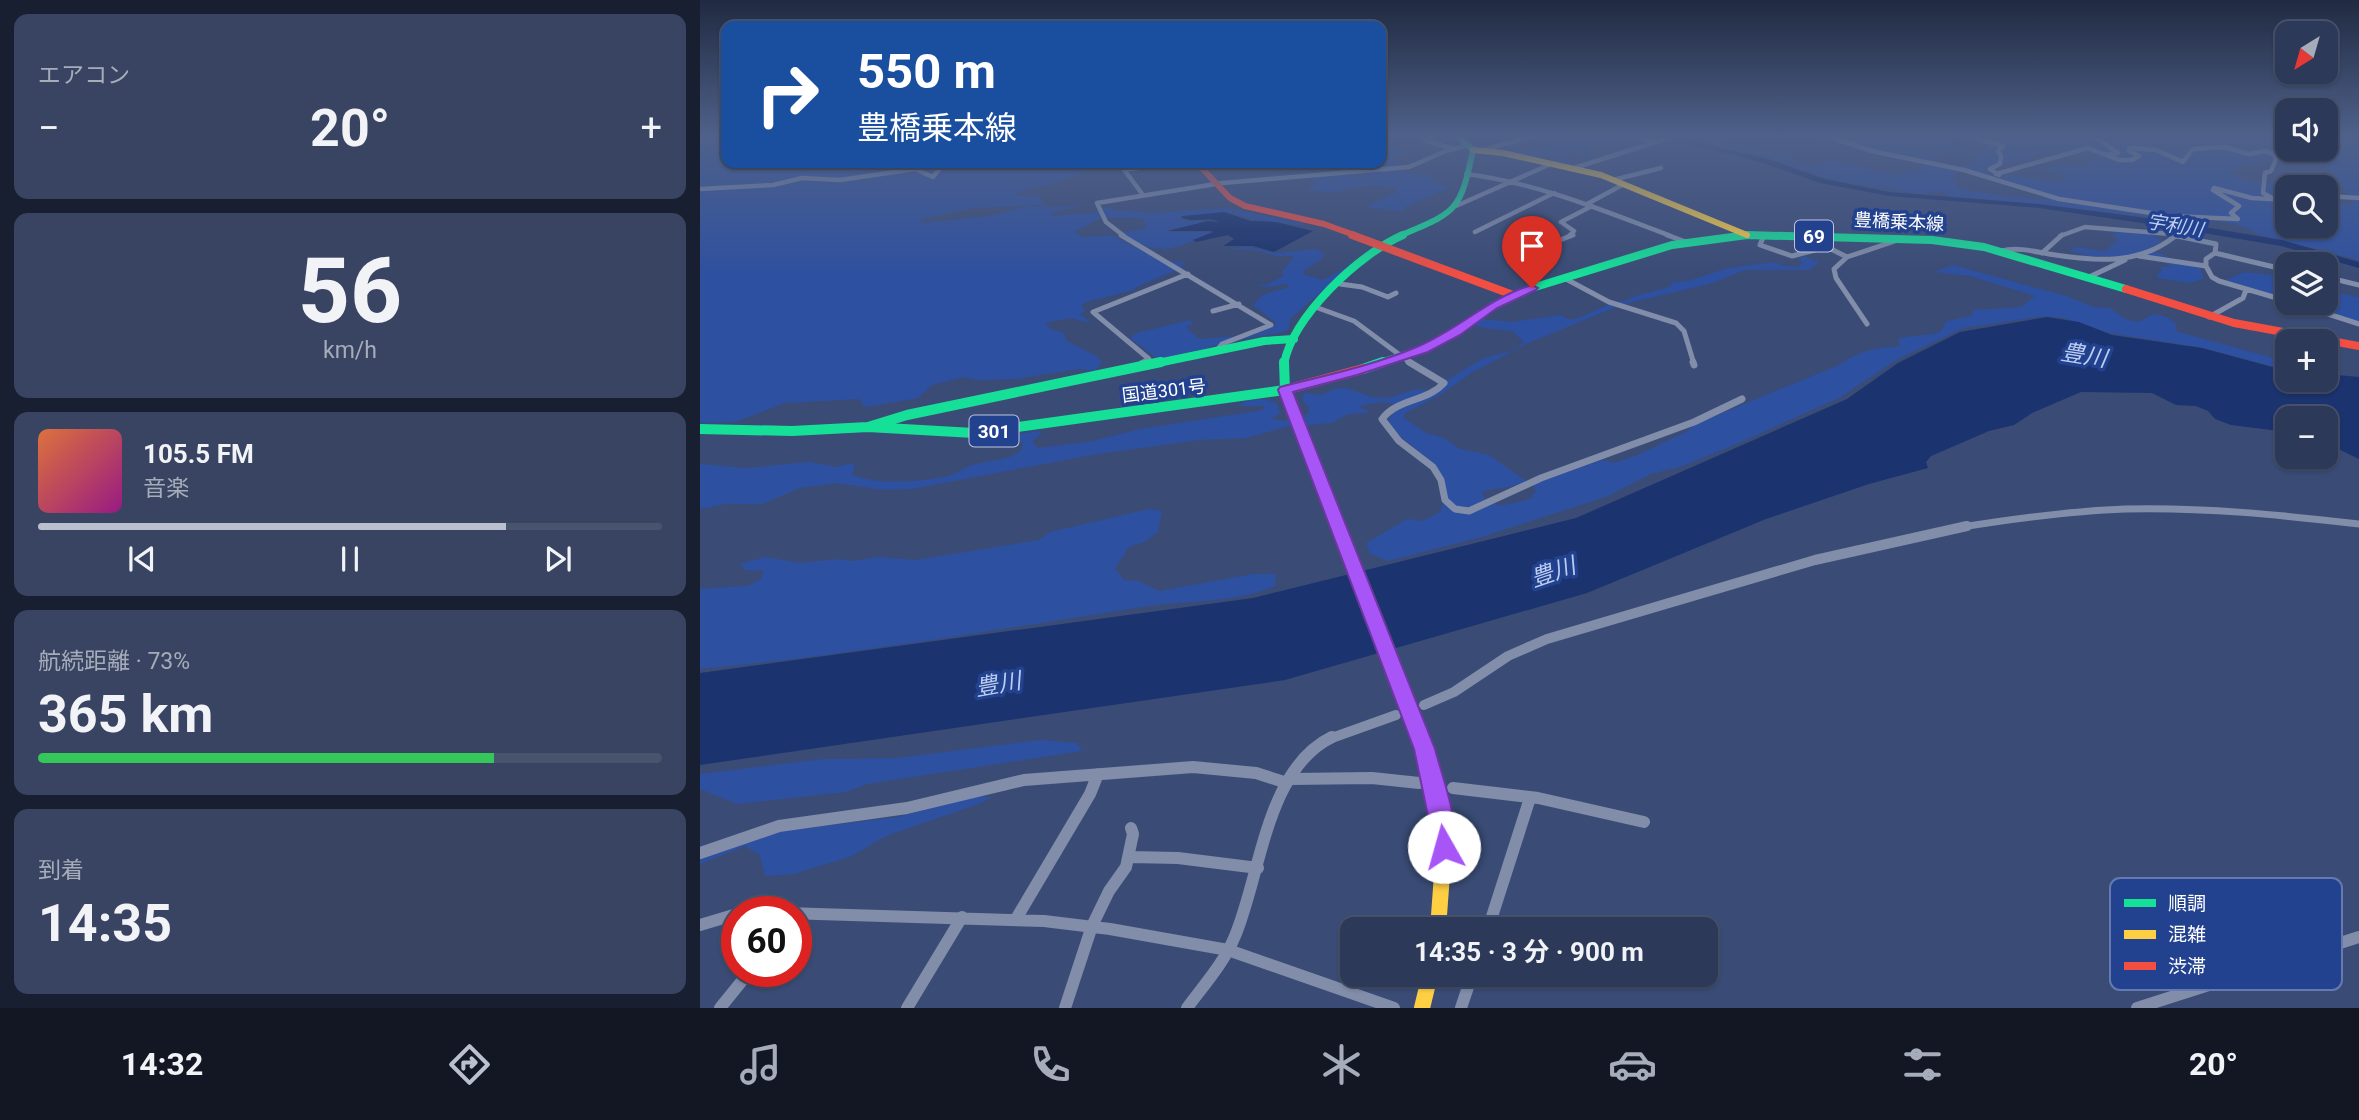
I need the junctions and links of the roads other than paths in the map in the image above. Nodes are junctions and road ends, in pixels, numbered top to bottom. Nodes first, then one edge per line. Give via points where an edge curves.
1 (778, 183) edge
2 (1134, 183) edge
3 (1228, 183) edge
4 (1463, 183) edge
5 (1511, 183) edge
6 (1517, 183) edge
7 (1618, 183) edge
8 (1622, 183) edge
9 (2004, 183) edge
10 (2262, 183) edge
11 (1217, 184) junction
12 (2007, 184) joint
13 (700, 190) edge
14 (1554, 193) junction
15 (1143, 195) junction
16 (2338, 197) edge
17 (2272, 198) junction
18 (2275, 198) edge
19 (2359, 198) edge
20 (1589, 205) junction
21 (1456, 206) junction
22 (2172, 228) junction
23 (1475, 232) dead end
24 (1747, 235) junction
25 (1764, 235) junction
26 (1813, 236) junction
27 (1901, 239) junction
28 (1686, 242) junction
29 (1381, 246) junction
30 (1826, 247) junction
31 (2000, 251) junction
32 (2042, 253) junction
33 (2215, 253) junction
34 (1519, 256) dead end
35 (1847, 257) junction
36 (2139, 257) junction
37 (2125, 260) junction
38 (2206, 266) junction
39 (2275, 267) edge
40 (1188, 274) junction
41 (1564, 278) junction
42 (2087, 278) junction
43 (2338, 280) edge
44 (1340, 284) junction
45 (2359, 285) edge
46 (2246, 290) junction
47 (1396, 293) dead end
48 (1513, 295) junction
49 (2275, 298) edge
50 (1239, 304) junction
51 (1318, 309) junction
52 (1213, 311) dead end
53 (2331, 315) edge
54 (2209, 317) junction
55 (1867, 324) dead end
56 (2359, 324) edge
57 (1294, 339) junction
58 (2359, 346) edge
59 (1217, 351) junction
60 (1402, 357) junction
61 (1694, 365) dead end
62 (1128, 369) junction
63 (1285, 390) junction
64 (1742, 399) dead end
65 (891, 423) junction
66 (700, 429) edge
67 (2359, 524) edge
68 (1424, 705) dead end
69 (1396, 715) dead end
70 (1098, 774) junction
71 (1289, 781) junction
72 (1419, 783) dead end
73 (1453, 788) dead end
74 (1530, 797) junction
75 (1644, 822) dead end
76 (1131, 828) dead end
77 (700, 853) edge
78 (1129, 857) junction
79 (1258, 868) junction
80 (812, 912) edge
81 (962, 917) junction
82 (1439, 917) edge
83 (1492, 917) edge
84 (721, 919) edge
85 (1016, 919) junction
86 (700, 925) edge
87 (1092, 926) junction
88 (2359, 937) edge
89 (2342, 942) edge
90 (1228, 950) junction
91 (737, 987) edge
92 (1427, 987) edge
93 (1468, 987) edge
94 (2193, 990) edge
95 (720, 1008) edge
96 (907, 1008) edge
97 (1065, 1008) edge
98 (1187, 1008) edge
99 (1394, 1008) edge
100 (1422, 1008) edge
101 (1461, 1008) edge
102 (2137, 1008) edge

1 - 13 street
2 - 15 street
3 - 11 street
4 - 21 main road
5 - 21 street
6 - 14 street
7 - 20 street
8 - 24 main road
9 - 12 street
10 - 17 street via 2263,193
11 - 15 street
11 - 29 main road via 1244,206 1324,224
12 - 22 street
14 - 20 street
14 - 23 street
15 - 40 street via 1096,205 1117,232
16 - 19 street
17 - 18 street
17 - 22 street via 2214,188 2239,206 2231,213 2238,219
20 - 28 street
20 - 34 street via 1561,222 1573,235
21 - 29 main road
22 - 32 street via 2085,227 2066,232
22 - 33 street via 2216,244
22 - 36 street via 2167,244
24 - 25 main road, 豊橋乗本線 / 69
24 - 28 main road, 豊橋乗本線 / 69
25 - 26 main road, 豊橋乗本線 / 69
25 - 30 street via 1760,245 1786,255
26 - 27 main road, 豊橋乗本線 / 69
26 - 30 street
27 - 31 main road, 豊橋乗本線 / 69
27 - 35 street
28 - 41 main road, 豊橋乗本線 / 69
29 - 44 main road
29 - 48 main road
30 - 35 street
31 - 32 street via 2012,248
31 - 42 main road, 豊橋乗本線 / 69
32 - 37 street
33 - 38 street via 2206,259
33 - 39 street
35 - 55 street via 1834,273
36 - 37 street
36 - 38 street
37 - 42 street
38 - 46 street via 2212,277
40 - 50 street
40 - 62 street via 1094,309 1149,359
41 - 48 main road, 豊橋乗本線 / 69
41 - 61 street via 1609,302 1676,323 1684,331
42 - 54 main road, 豊橋乗本線 / 69
43 - 45 street
44 - 47 street via 1388,297
44 - 51 main road
46 - 49 street
46 - 54 street via 2243,298
48 - 60 main road, 豊橋乗本線 / 69 via 1456,333
50 - 52 street
50 - 59 street via 1271,325 1222,344
51 - 57 main road
51 - 60 street via 1365,326
53 - 56 street
54 - 58 main road, 豊橋乗本線 / 69
57 - 59 main road
57 - 63 main road via 1283,367
59 - 62 main road
60 - 63 main road, 豊橋乗本線 / 69
60 - 64 street via 1444,383 1438,392 1390,411 1382,419 1399,442 1433,467 1446,500 1455,509 1469,511
62 - 65 main road
63 - 65 main road, 国道301号 / 301 via 974,433
63 - 82 main road via 1424,749 1444,847
65 - 66 main road, 国道301号 / 301 via 792,431
67 - 68 street via 2153,509 2053,514 1956,527 1806,561 1547,639
69 - 71 street via 1318,745
70 - 71 street via 1193,766
70 - 77 street via 1024,780 907,808 779,826
70 - 85 street
71 - 72 street via 1373,778
71 - 79 street
73 - 74 street
74 - 75 street
74 - 83 street
76 - 78 street
78 - 79 street
78 - 87 street
79 - 90 street
80 - 81 street
81 - 85 street
81 - 96 street
84 - 86 street
85 - 87 street
87 - 90 street
87 - 97 street
88 - 89 street
90 - 98 street
90 - 99 street
91 - 95 street
92 - 100 main road
93 - 101 street
94 - 102 street

